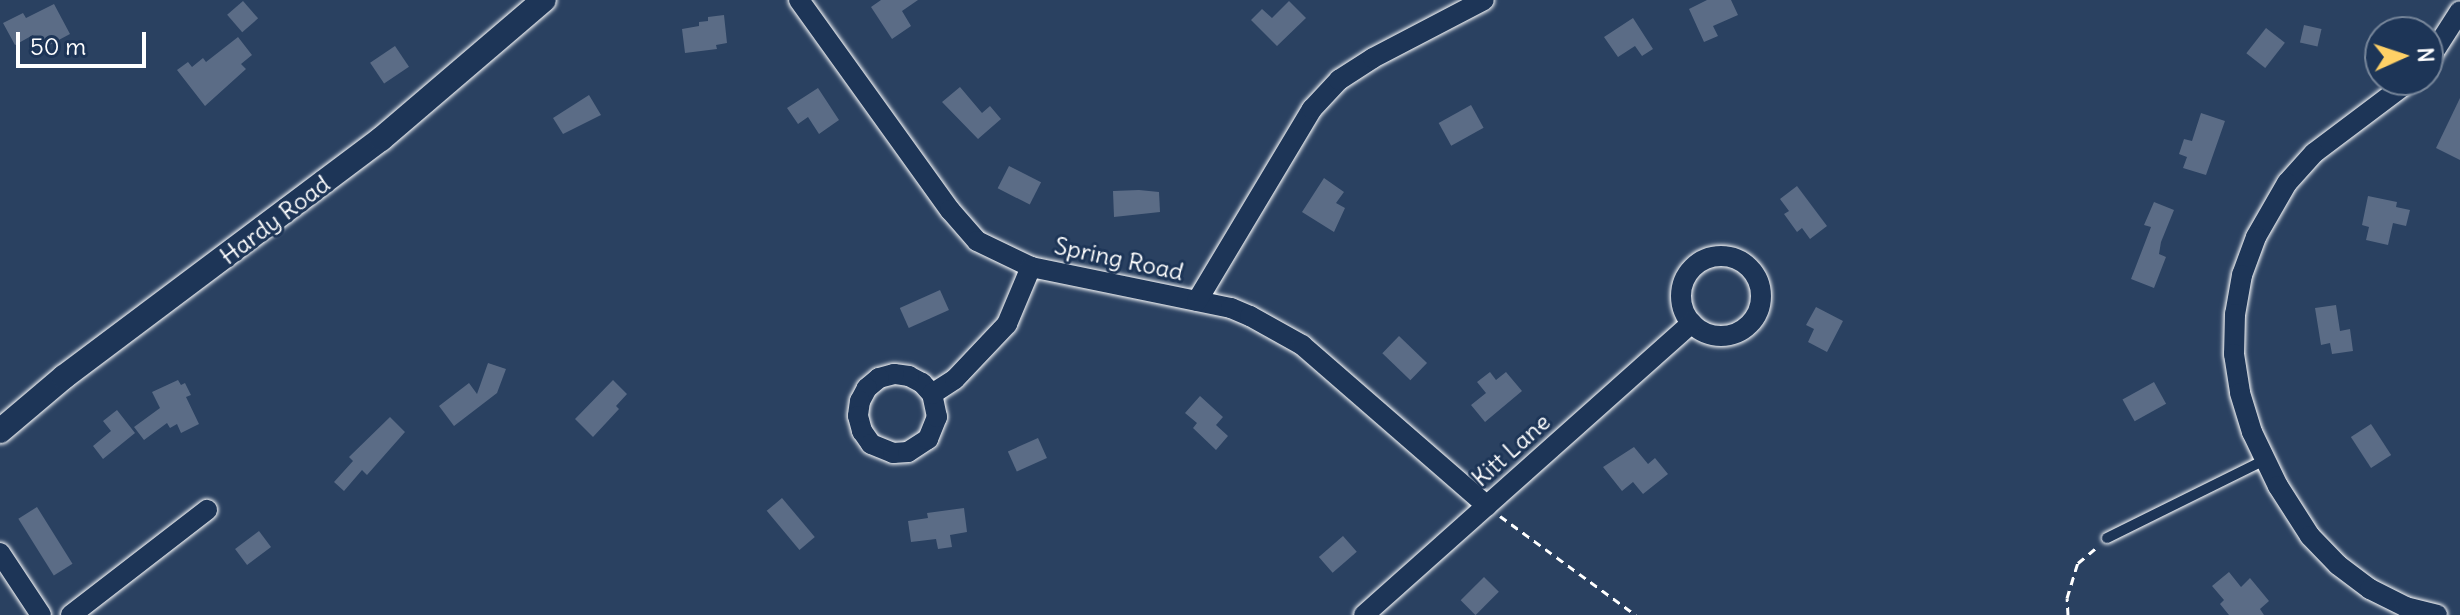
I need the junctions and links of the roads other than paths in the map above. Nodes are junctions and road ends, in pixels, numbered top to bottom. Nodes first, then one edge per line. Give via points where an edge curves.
1 (544, 0) edge
2 (799, 0) edge
3 (1484, 0) edge
4 (2460, 11) edge
5 (2444, 36) edge
6 (2390, 96) edge
7 (1031, 267) junction
8 (1197, 301) junction
9 (1692, 323) junction
10 (932, 394) dead end
11 (0, 431) edge
12 (2265, 460) junction
13 (1487, 506) junction
14 (207, 510) dead end
15 (2107, 538) road end
16 (0, 553) edge
17 (41, 615) edge
18 (71, 615) edge
19 (1364, 615) edge
20 (2437, 615) edge

1 - 11 street, Hardy Road via 366,150
2 - 7 street, Spring Road via 962,226 995,252
3 - 8 street via 1373,58 1330,90 1289,142
4 - 5 street
6 - 12 street via 2314,153 2287,183 2256,237 2240,288 2234,354 2240,393
7 - 8 street, Spring Road
7 - 10 street via 1007,324 955,379
8 - 13 street, Spring Road via 1250,316 1302,345
9 - 9 street via 1702,331 1728,336 1751,323 1758,312 1760,286 1746,264 1721,255 1687,274 1681,299
9 - 13 street, Kitt Lane
12 - 15 lane
12 - 20 street via 2303,525 2338,565 2370,589
13 - 19 street, Kitt Lane
14 - 18 street
16 - 17 street

